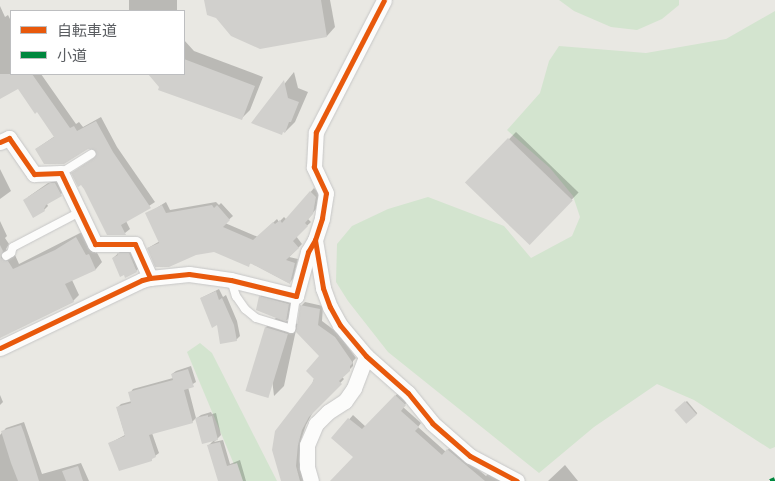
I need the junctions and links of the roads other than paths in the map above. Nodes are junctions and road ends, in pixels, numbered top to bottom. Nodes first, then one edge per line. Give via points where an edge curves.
1 (384, 0) edge
2 (0, 142) edge
3 (91, 154) dead end
4 (61, 174) junction
5 (80, 212) junction
6 (315, 240) junction
7 (6, 256) dead end
8 (150, 278) junction
9 (231, 280) junction
10 (296, 296) junction
11 (0, 348) edge
12 (366, 356) junction
13 (515, 480) edge
14 (311, 481) edge

1 - 6 street via 316,132 314,167 326,193
2 - 4 street via 9,138 34,174
3 - 4 lane
4 - 5 street
5 - 7 lane via 13,247
5 - 8 street via 95,244 134,244
6 - 10 street via 308,252
6 - 12 street via 323,288 330,307 340,325
8 - 9 street via 189,274
8 - 11 street
9 - 10 street
9 - 10 lane via 244,309 256,318 291,328
12 - 13 street via 408,393 432,423 470,456
12 - 14 street via 346,401 316,424 308,444 307,467

